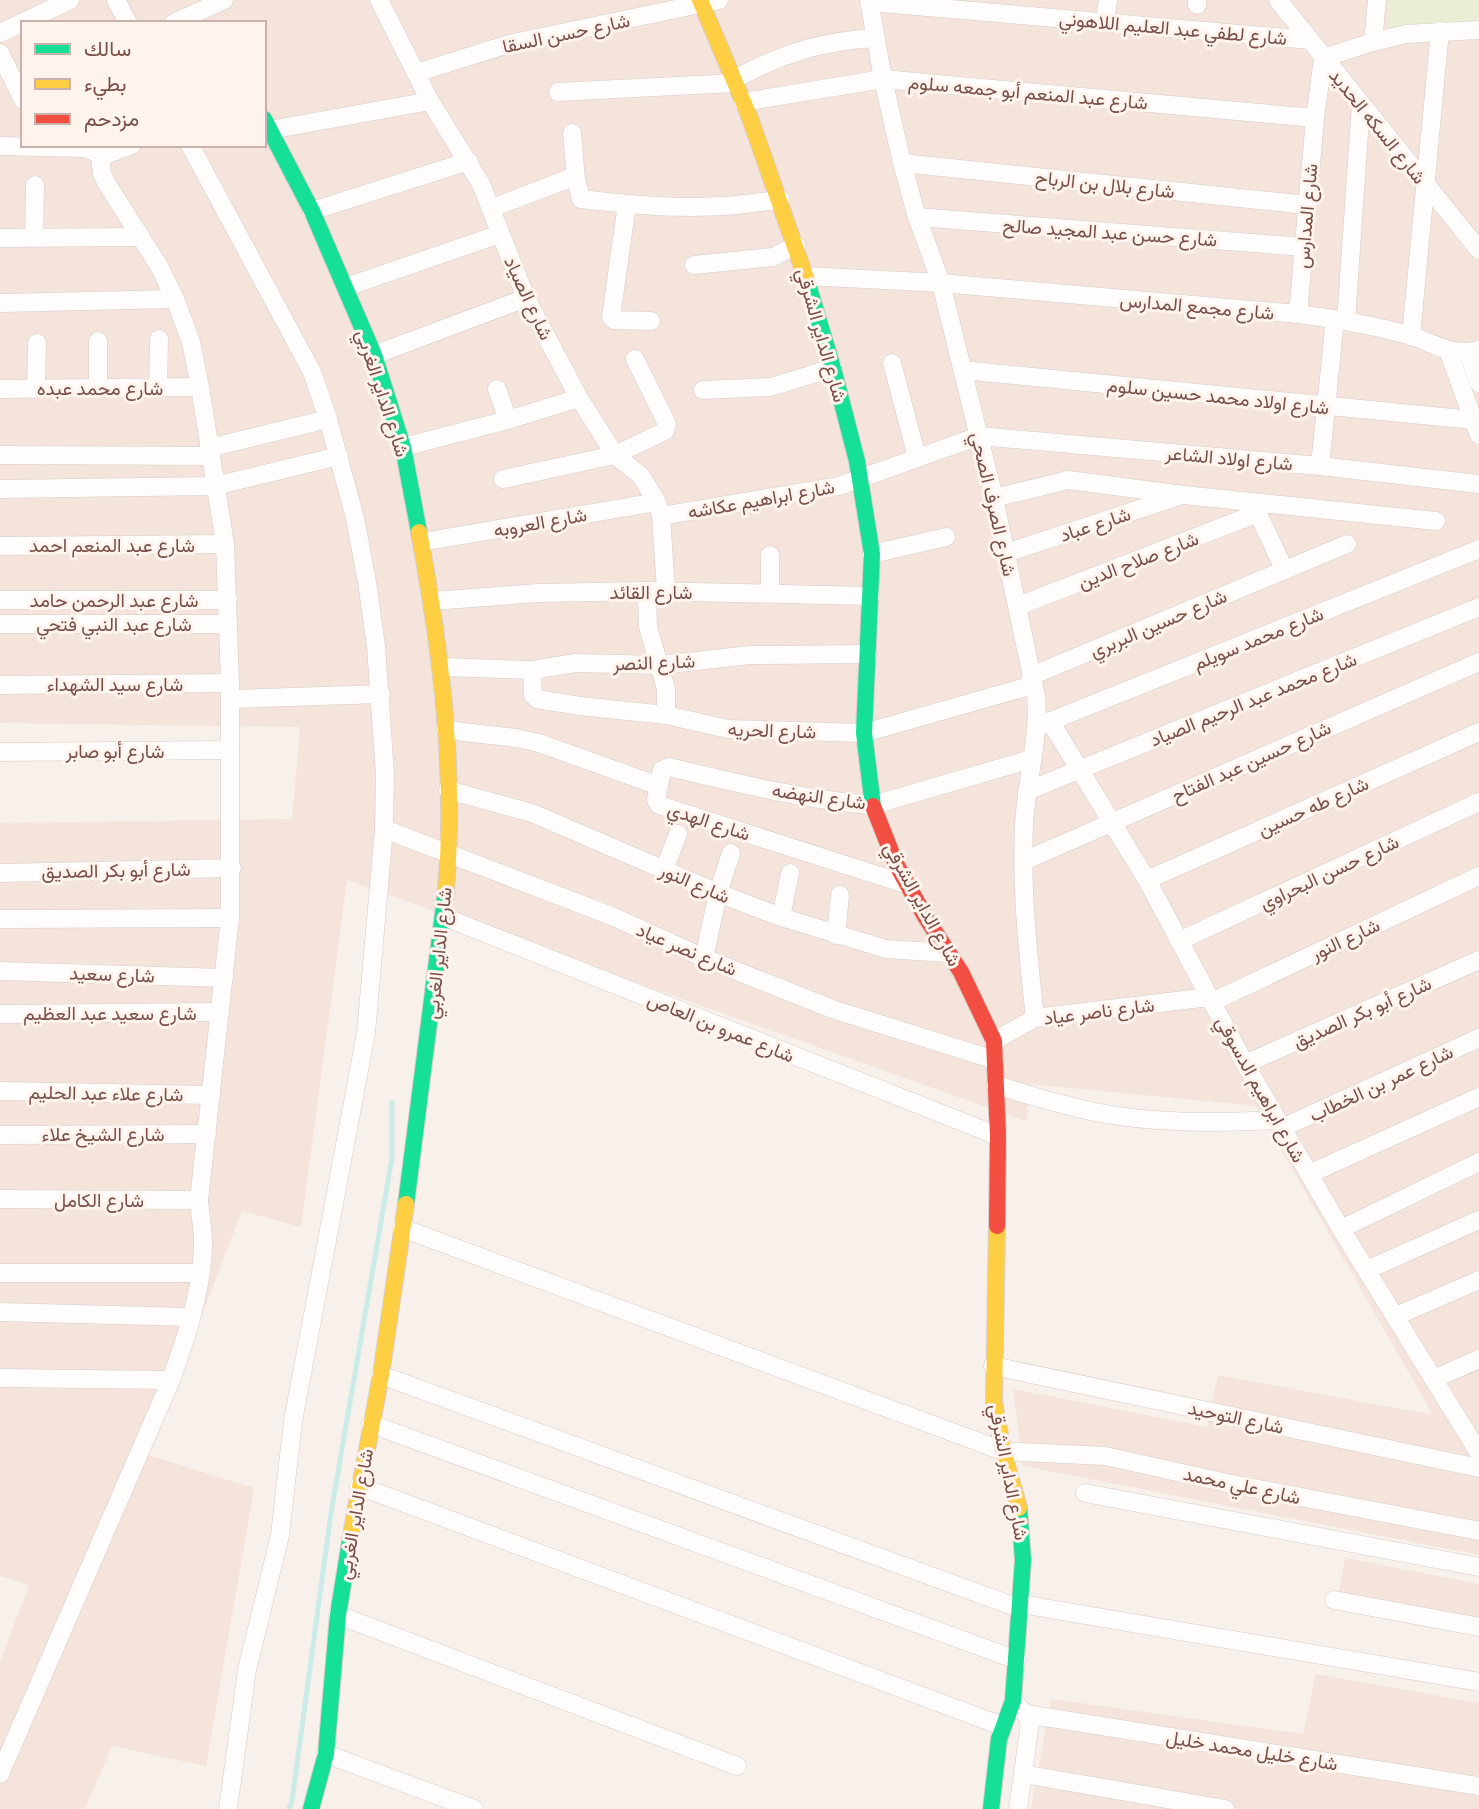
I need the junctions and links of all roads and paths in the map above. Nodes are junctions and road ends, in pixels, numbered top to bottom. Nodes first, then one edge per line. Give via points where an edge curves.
1 (70, 0) edge
2 (116, 0) edge
3 (224, 0) edge
4 (379, 0) edge
5 (1108, 0) edge
6 (1278, 0) edge
7 (1377, 0) edge
8 (707, 1) edge
9 (869, 1) edge
10 (1005, 7) edge
11 (1047, 9) edge
12 (203, 16) edge
13 (25, 21) edge
14 (127, 21) edge
15 (182, 21) edge
16 (1105, 21) junction
17 (21, 23) edge
18 (1479, 30) edge
19 (1440, 31) junction
20 (0, 33) edge
21 (875, 38) junction
22 (1310, 40) junction
23 (1373, 42) junction
24 (0, 53) edge
25 (1323, 58) junction
26 (416, 73) junction
27 (883, 79) junction
28 (734, 81) junction
29 (7, 84) edge
30 (558, 92) dead end
31 (21, 98) edge
32 (430, 101) junction
33 (743, 102) junction
34 (1361, 104) junction
35 (1315, 118) junction
36 (267, 125) edge
37 (572, 133) dead end
38 (0, 146) edge
39 (21, 146) edge
40 (64, 147) edge
41 (127, 147) edge
42 (191, 147) edge
43 (100, 155) junction
44 (469, 161) junction
45 (902, 163) junction
46 (576, 179) junction
47 (34, 185) dead end
48 (1426, 186) junction
49 (780, 199) junction
50 (627, 204) junction
51 (1307, 205) junction
52 (492, 208) junction
53 (312, 211) junction
54 (917, 217) junction
55 (500, 234) junction
56 (141, 237) junction
57 (0, 238) edge
58 (34, 238) junction
59 (796, 245) junction
60 (1304, 247) junction
61 (1479, 250) edge
62 (694, 265) dead end
63 (806, 276) junction
64 (941, 283) junction
65 (346, 287) junction
66 (526, 298) junction
67 (176, 299) junction
68 (0, 303) edge
69 (1298, 314) junction
70 (1340, 320) junction
71 (650, 321) dead end
72 (1411, 336) junction
73 (159, 339) dead end
74 (98, 341) dead end
75 (37, 344) dead end
76 (1448, 351) junction
77 (1473, 352) edge
78 (373, 355) junction
79 (635, 359) dead end
80 (892, 363) dead end
81 (833, 368) junction
82 (962, 370) junction
83 (1479, 383) edge
84 (200, 387) junction
85 (36, 388) junction
86 (98, 388) junction
87 (158, 388) junction
88 (0, 389) edge
89 (497, 389) dead end
90 (703, 390) dead end
91 (579, 398) junction
92 (1326, 407) junction
93 (328, 419) junction
94 (508, 420) junction
95 (1476, 427) edge
96 (979, 436) junction
97 (403, 447) junction
98 (210, 452) junction
99 (0, 455) edge
100 (615, 455) junction
101 (339, 456) junction
102 (917, 457) junction
103 (1320, 466) junction
104 (860, 477) junction
105 (503, 479) dead end
106 (1479, 484) edge
107 (215, 486) junction
108 (0, 489) edge
109 (1184, 495) junction
110 (994, 498) junction
111 (1255, 507) junction
112 (659, 509) junction
113 (1436, 521) dead end
114 (946, 537) dead end
115 (422, 542) junction
116 (225, 544) junction
117 (1347, 544) dead end
118 (0, 546) edge
119 (1479, 550) edge
120 (1006, 553) junction
121 (872, 554) junction
122 (770, 555) dead end
123 (1284, 569) junction
124 (647, 591) junction
125 (666, 591) junction
126 (769, 593) junction
127 (870, 596) junction
128 (0, 600) edge
129 (228, 600) junction
130 (432, 601) junction
131 (1018, 606) junction
132 (1479, 607) edge
133 (0, 624) edge
134 (228, 624) junction
135 (867, 654) junction
136 (1479, 662) edge
137 (661, 665) junction
138 (441, 667) junction
139 (532, 670) junction
140 (1032, 681) junction
141 (0, 685) edge
142 (230, 691) junction
143 (381, 694) junction
144 (666, 715) junction
145 (1044, 724) junction
146 (446, 730) junction
147 (1479, 732) edge
148 (864, 733) junction
149 (230, 750) junction
150 (0, 752) edge
151 (1031, 759) junction
152 (1079, 769) junction
153 (659, 786) junction
154 (448, 790) junction
155 (1027, 791) junction
156 (1479, 802) edge
157 (873, 805) junction
158 (1112, 821) junction
159 (384, 829) junction
160 (678, 834) dead end
161 (732, 853) dead end
162 (449, 854) junction
163 (1024, 861) junction
164 (232, 868) junction
165 (664, 870) junction
166 (0, 873) edge
167 (790, 873) dead end
168 (1479, 876) edge
169 (1147, 880) junction
170 (908, 885) junction
171 (718, 893) junction
172 (840, 895) dead end
173 (444, 917) junction
174 (781, 917) junction
175 (230, 918) junction
176 (0, 919) edge
177 (836, 934) junction
178 (1179, 941) junction
179 (948, 953) junction
180 (704, 958) junction
181 (1479, 960) edge
182 (0, 971) edge
183 (224, 978) junction
184 (1210, 999) junction
185 (220, 1012) junction
186 (0, 1014) edge
187 (1035, 1018) junction
188 (1479, 1038) edge
189 (994, 1041) junction
190 (995, 1060) junction
191 (1245, 1064) junction
192 (996, 1085) junction
193 (0, 1091) edge
194 (211, 1095) junction
195 (1479, 1097) edge
196 (1280, 1124) junction
197 (207, 1134) junction
198 (0, 1135) edge
199 (998, 1136) junction
200 (1479, 1162) edge
201 (1309, 1174) junction
202 (0, 1199) edge
203 (198, 1200) junction
204 (1479, 1220) edge
205 (402, 1228) junction
206 (1341, 1229) junction
207 (1367, 1270) junction
208 (0, 1273) edge
209 (200, 1273) junction
210 (1479, 1280) edge
211 (0, 1312) edge
212 (1396, 1316) junction
213 (190, 1317) junction
214 (1479, 1359) edge
215 (993, 1366) junction
216 (381, 1375) junction
217 (0, 1378) edge
218 (1434, 1379) junction
219 (171, 1380) junction
220 (372, 1424) junction
221 (1476, 1443) edge
222 (1003, 1451) junction
223 (1479, 1468) edge
224 (359, 1486) junction
225 (1085, 1493) dead end
226 (1479, 1531) edge
227 (1479, 1567) edge
228 (1335, 1600) dead end
229 (1021, 1607) junction
230 (338, 1615) junction
231 (1479, 1627) edge
232 (1017, 1660) junction
233 (1479, 1682) edge
234 (1020, 1707) junction
235 (1002, 1726) junction
236 (326, 1754) junction
237 (737, 1766) dead end
238 (0, 1774) edge
239 (1023, 1774) junction
240 (1479, 1786) edge
241 (228, 1809) edge
242 (311, 1809) edge
243 (474, 1809) edge
244 (991, 1809) edge
245 (1018, 1809) edge
246 (1225, 1809) edge

1 - 13 street
2 - 14 street
3 - 12 street
4 - 26 street, شارع الصياد
5 - 16 street
6 - 22 street, شارع السكه الحديد
7 - 23 street
8 - 26 street, شارع حسن السقا via 509,44
8 - 28 street, شارع الداير الشرقي
9 - 10 street, شارع لطفي عبد العليم اللاهوني
9 - 21 street, شارع الصرف الصحي
10 - 11 street, شارع لطفي عبد العليم اللاهوني
11 - 16 street, شارع لطفي عبد العليم اللاهوني
12 - 15 street
16 - 22 street, شارع لطفي عبد العليم اللاهوني
17 - 20 street
18 - 19 street
19 - 23 street
19 - 48 street
21 - 27 street, شارع الصرف الصحي
21 - 28 street via 787,54
22 - 25 street, شارع السكه الحديد
23 - 25 street
24 - 29 street
25 - 34 street, شارع السكه الحديد
25 - 35 street, شارع المدارس
26 - 32 street, شارع الصياد
27 - 33 street, شارع عبد المنعم أبو جمعه سلوم
27 - 35 street, شارع عبد المنعم أبو جمعه سلوم
27 - 45 street, شارع الصرف الصحي
28 - 30 street
28 - 33 street, شارع الداير الشرقي
29 - 31 street
32 - 36 street
32 - 44 street, شارع الصياد
33 - 49 street, شارع الداير الشرقي
34 - 48 street, شارع السكه الحديد
34 - 70 street
35 - 51 street, شارع المدارس
36 - 53 street, شارع الداير الغربي
37 - 46 street
38 - 39 street
40 - 43 street
41 - 43 street
42 - 93 street via 312,372
43 - 56 street via 107,184
44 - 52 street, شارع الصياد
44 - 53 street
45 - 51 street, شارع بلال بن الرباح
45 - 54 street, شارع الصرف الصحي
46 - 50 street via 581,199
46 - 52 street
47 - 58 street
48 - 61 street, شارع السكه الحديد
48 - 72 street
49 - 50 street via 688,209
49 - 59 street, شارع الداير الشرقي
50 - 71 street via 611,317
51 - 60 street, شارع المدارس
52 - 55 street, شارع الصياد
53 - 65 street, شارع الداير الغربي
54 - 60 street, شارع حسن عبد المجيد صالح
54 - 64 street, شارع الصرف الصحي
55 - 65 street
55 - 66 street, شارع الصياد
56 - 58 street
56 - 67 street
57 - 58 street
59 - 62 street via 773,257
59 - 63 street, شارع الداير الشرقي
60 - 69 street, شارع المدارس
63 - 64 street, شارع مجمع المدارس
63 - 81 street, شارع الداير الشرقي
64 - 69 street, شارع مجمع المدارس
64 - 82 street, شارع الصرف الصحي
65 - 78 street, شارع الداير الغربي
66 - 78 street
66 - 91 street, شارع الصياد
67 - 68 street
67 - 84 street
69 - 70 street, شارع مجمع المدارس
70 - 72 street, شارع مجمع المدارس
70 - 92 street
72 - 76 street, شارع مجمع المدارس
73 - 87 street
74 - 86 street
75 - 85 street
76 - 77 street, شارع مجمع المدارس
76 - 95 street
77 - 83 street
78 - 97 street, شارع الداير الغربي
79 - 100 street via 667,429
80 - 102 street
81 - 90 street via 771,387
81 - 104 street, شارع الداير الشرقي
82 - 92 street, شارع اولاد محمد حسين سلوم
82 - 96 street, شارع الصرف الصحي
84 - 87 street, شارع محمد عبده
84 - 98 street
85 - 86 street, شارع محمد عبده
85 - 88 street, شارع محمد عبده
86 - 87 street, شارع محمد عبده
89 - 94 street
91 - 94 street
91 - 100 street, شارع الصياد
92 - 95 street, شارع اولاد محمد حسين سلوم
92 - 103 street
93 - 98 street
93 - 101 street
94 - 97 street
96 - 102 street, شارع ابراهيم عكاشه
96 - 103 street, شارع اولاد الشاعر
96 - 110 street, شارع الصرف الصحي
97 - 115 street, شارع الداير الغربي
98 - 99 street
98 - 107 street
100 - 105 street
100 - 112 street, شارع الصياد via 640,476
101 - 107 street
101 - 143 street via 367,582
102 - 104 street, شارع ابراهيم عكاشه
103 - 106 street, شارع اولاد الشاعر
104 - 112 street, شارع ابراهيم عكاشه via 839,486
104 - 121 street, شارع الداير الشرقي
107 - 108 street
107 - 116 street
109 - 110 street via 1068,480
109 - 111 street
109 - 120 street, شارع عباد
110 - 120 street, شارع الصرف الصحي
111 - 113 street
111 - 123 street
111 - 131 street, شارع صلاح الدين
112 - 115 street, شارع العروبه
112 - 125 street
114 - 121 street
115 - 130 street, شارع الداير الغربي
116 - 118 street, شارع عبد المنعم احمد
116 - 129 street
117 - 123 street, شارع حسين البربري
119 - 145 street, شارع محمد سويلم
120 - 131 street, شارع الصرف الصحي
121 - 127 street, شارع الداير الشرقي
122 - 126 street
123 - 140 street, شارع حسين البربري
124 - 125 street, شارع القائد
124 - 130 street, شارع القائد
124 - 137 street via 648,627
125 - 126 street, شارع القائد
126 - 127 street, شارع القائد
127 - 135 street, شارع الداير الشرقي
128 - 129 street, شارع عبد الرحمن حامد
129 - 134 street
130 - 138 street, شارع الداير الغربي
131 - 140 street, شارع الصرف الصحي
132 - 152 street, شارع محمد عبد الرحيم الصياد
133 - 134 street, شارع عبد النبي فتحي
134 - 142 street
135 - 137 street, شارع النصر via 750,655
135 - 148 street, شارع الداير الشرقي
136 - 158 street, شارع حسين عبد الفتاح
137 - 139 street, شارع النصر via 576,663
137 - 144 street
138 - 139 street, شارع النصر
138 - 146 street, شارع الداير الغربي
139 - 144 street, شارع الحريه via 537,699
140 - 145 street, شارع الصرف الصحي
140 - 148 street, شارع الحريه
141 - 142 street, شارع سيد الشهداء
142 - 143 street, شارع سيد الشهداء
142 - 149 street
143 - 159 street
144 - 148 street, شارع الحريه via 728,729
145 - 151 street, شارع الصرف الصحي
145 - 152 street, شارع ابراهيم الدسوقي
146 - 153 street, شارع الهدي via 539,743
146 - 154 street, شارع الداير الغربي
147 - 169 street, شارع طه حسين
148 - 157 street, شارع الداير الشرقي
149 - 150 street, شارع أبو صابر
149 - 164 street
151 - 155 street, شارع الصرف الصحي
151 - 157 street, شارع النهضه
152 - 155 street, شارع محمد عبد الرحيم الصياد
152 - 158 street, شارع ابراهيم الدسوقي
153 - 157 street, شارع النهضه via 662,770 669,767 735,783
153 - 170 street, شارع الهدي via 659,805
154 - 162 street, شارع الداير الغربي
154 - 165 street, شارع النور via 532,813
155 - 163 street, شارع الصرف الصحي
156 - 178 street, شارع حسن البحراوي
157 - 170 street, شارع الداير الشرقي
158 - 163 street, شارع حسين عبد الفتاح
158 - 169 street, شارع ابراهيم الدسوقي
159 - 162 street, شارع نصر عياد
159 - 241 street via 366,1032 293,1421 281,1535 247,1671
160 - 165 street
161 - 171 street
162 - 173 street, شارع الداير الغربي
162 - 180 street, شارع نصر عياد via 614,917
163 - 187 street, شارع الصرف الصحي
164 - 166 street, شارع أبو بكر الصديق
164 - 175 street
165 - 171 street, شارع النور
167 - 174 street
168 - 184 street, شارع النور
169 - 178 street, شارع ابراهيم الدسوقي
170 - 179 street, شارع الداير الشرقي
171 - 174 street, شارع النور
171 - 180 street
172 - 177 street
173 - 199 street, شارع عمرو بن العاص
173 - 205 street, شارع الداير الغربي
174 - 177 street, شارع النور
175 - 176 street
175 - 183 street
177 - 179 street, شارع النور via 886,949
178 - 184 street, شارع ابراهيم الدسوقي
179 - 189 street, شارع الداير الشرقي
180 - 190 street, شارع نصر عياد via 835,1010
181 - 191 street, شارع أبو بكر الصديق
182 - 183 street, شارع سعيد
183 - 185 street
184 - 187 street, شارع ناصر عياد
184 - 191 street, شارع ابراهيم الدسوقي
185 - 186 street, شارع سعيد عبد العظيم
185 - 194 street
187 - 189 street, شارع ناصر عياد
188 - 196 street, شارع عمر بن الخطاب
189 - 190 street, شارع الداير الشرقي
190 - 192 street, شارع الداير الشرقي
191 - 196 street, شارع ابراهيم الدسوقي
192 - 196 street via 1095,1112 1155,1121
192 - 199 street, شارع الداير الشرقي
193 - 194 street, شارع علاء عبد الحليم
194 - 197 street
195 - 201 street
196 - 201 street, شارع ابراهيم الدسوقي
197 - 198 street, شارع الشيخ علاء
197 - 203 street
199 - 215 street, شارع الداير الشرقي
200 - 206 street
201 - 206 street, شارع ابراهيم الدسوقي
202 - 203 street, شارع الكامل
203 - 209 street via 203,1241
204 - 207 street
205 - 216 street, شارع الداير الغربي
205 - 222 street, شارع علي محمد
206 - 207 street, شارع ابراهيم الدسوقي
207 - 212 street, شارع ابراهيم الدسوقي
208 - 209 street
209 - 213 street
210 - 212 street
211 - 213 street
212 - 218 street, شارع ابراهيم الدسوقي
213 - 219 street
214 - 218 street
215 - 222 street, شارع الداير الشرقي
215 - 223 street, شارع التوحيد
216 - 220 street, شارع الداير الغربي
216 - 229 street
217 - 219 street
218 - 221 street, شارع ابراهيم الدسوقي
219 - 238 street
220 - 224 street, شارع الداير الغربي
220 - 232 street
222 - 226 street, شارع علي محمد via 1105,1455
222 - 229 street, شارع الداير الشرقي via 1021,1517
224 - 230 street, شارع الداير الغربي
224 - 235 street
225 - 227 street
228 - 231 street
229 - 232 street, شارع الداير الشرقي
229 - 233 street
230 - 236 street, شارع الداير الغربي
230 - 237 street
232 - 234 street, شارع الداير الشرقي
234 - 235 street, شارع الداير الشرقي
234 - 239 street, شارع الداير الشرقي via 1029,1728
234 - 240 street, شارع خليل محمد خليل
235 - 244 street, شارع الداير الشرقي
236 - 242 street, شارع الداير الغربي
236 - 243 street
239 - 245 street, شارع الداير الشرقي
239 - 246 street

